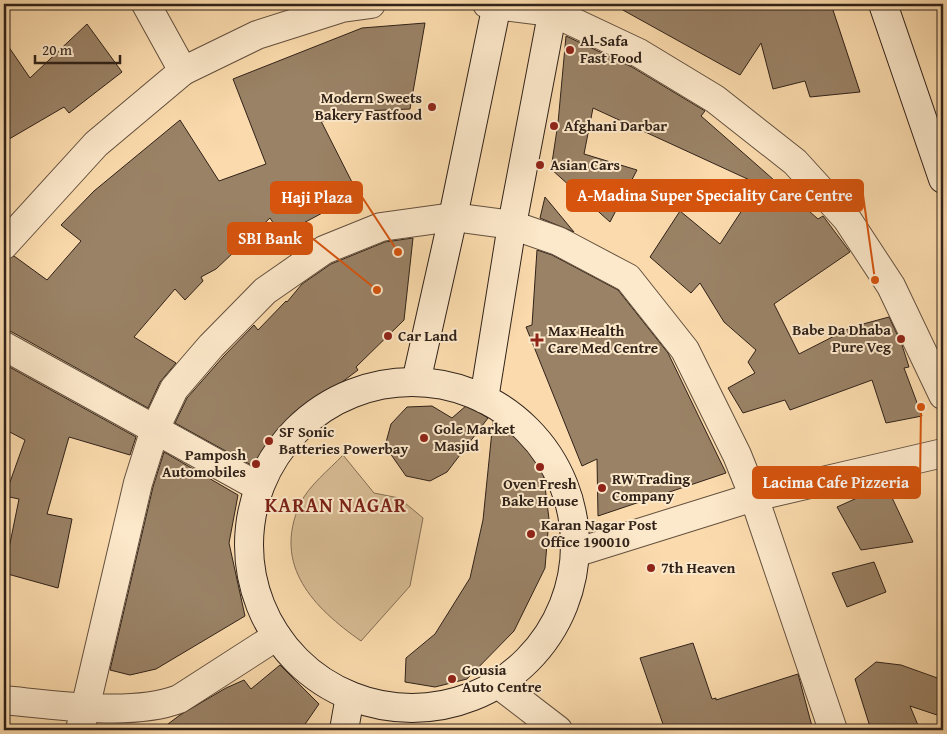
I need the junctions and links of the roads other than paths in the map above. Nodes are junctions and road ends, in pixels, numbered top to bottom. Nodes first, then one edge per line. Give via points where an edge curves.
1 (146, 4) edge
2 (371, 4) edge
3 (494, 4) edge
4 (883, 4) edge
5 (553, 8) edge
6 (183, 71) junction
7 (943, 179) edge
8 (453, 217) junction
9 (512, 225) junction
10 (4, 245) edge
11 (4, 346) edge
12 (416, 382) junction
13 (943, 395) edge
14 (484, 399) junction
15 (155, 429) junction
16 (943, 454) edge
17 (258, 487) junction
18 (754, 497) junction
19 (578, 552) junction
20 (277, 636) junction
21 (498, 684) junction
22 (350, 696) junction
23 (4, 700) edge
24 (82, 719) edge
25 (408, 719) edge
26 (344, 730) edge
27 (558, 730) edge
28 (833, 730) edge

1 - 6 street
2 - 6 street via 342,8 256,35
3 - 5 street
3 - 8 street
4 - 7 street
5 - 9 street
5 - 13 street via 639,53 715,99 795,162 847,220 891,286
6 - 10 street via 96,144
8 - 9 street
8 - 12 street
8 - 15 street via 381,227 324,250 265,291 174,389
9 - 14 street
9 - 18 street via 558,241 628,278 685,350
11 - 15 street
12 - 14 street via 451,386
12 - 17 street via 386,383 358,390 316,412 282,445
14 - 19 street via 519,422 546,453 566,490
15 - 17 street
15 - 24 street via 138,483
16 - 18 street
17 - 20 street via 248,542 257,598
18 - 19 street
18 - 28 street
19 - 21 street via 559,616 534,655
20 - 22 street via 314,676
20 - 24 street via 180,700
21 - 25 street
21 - 27 street
22 - 25 street
22 - 26 street
23 - 24 street

